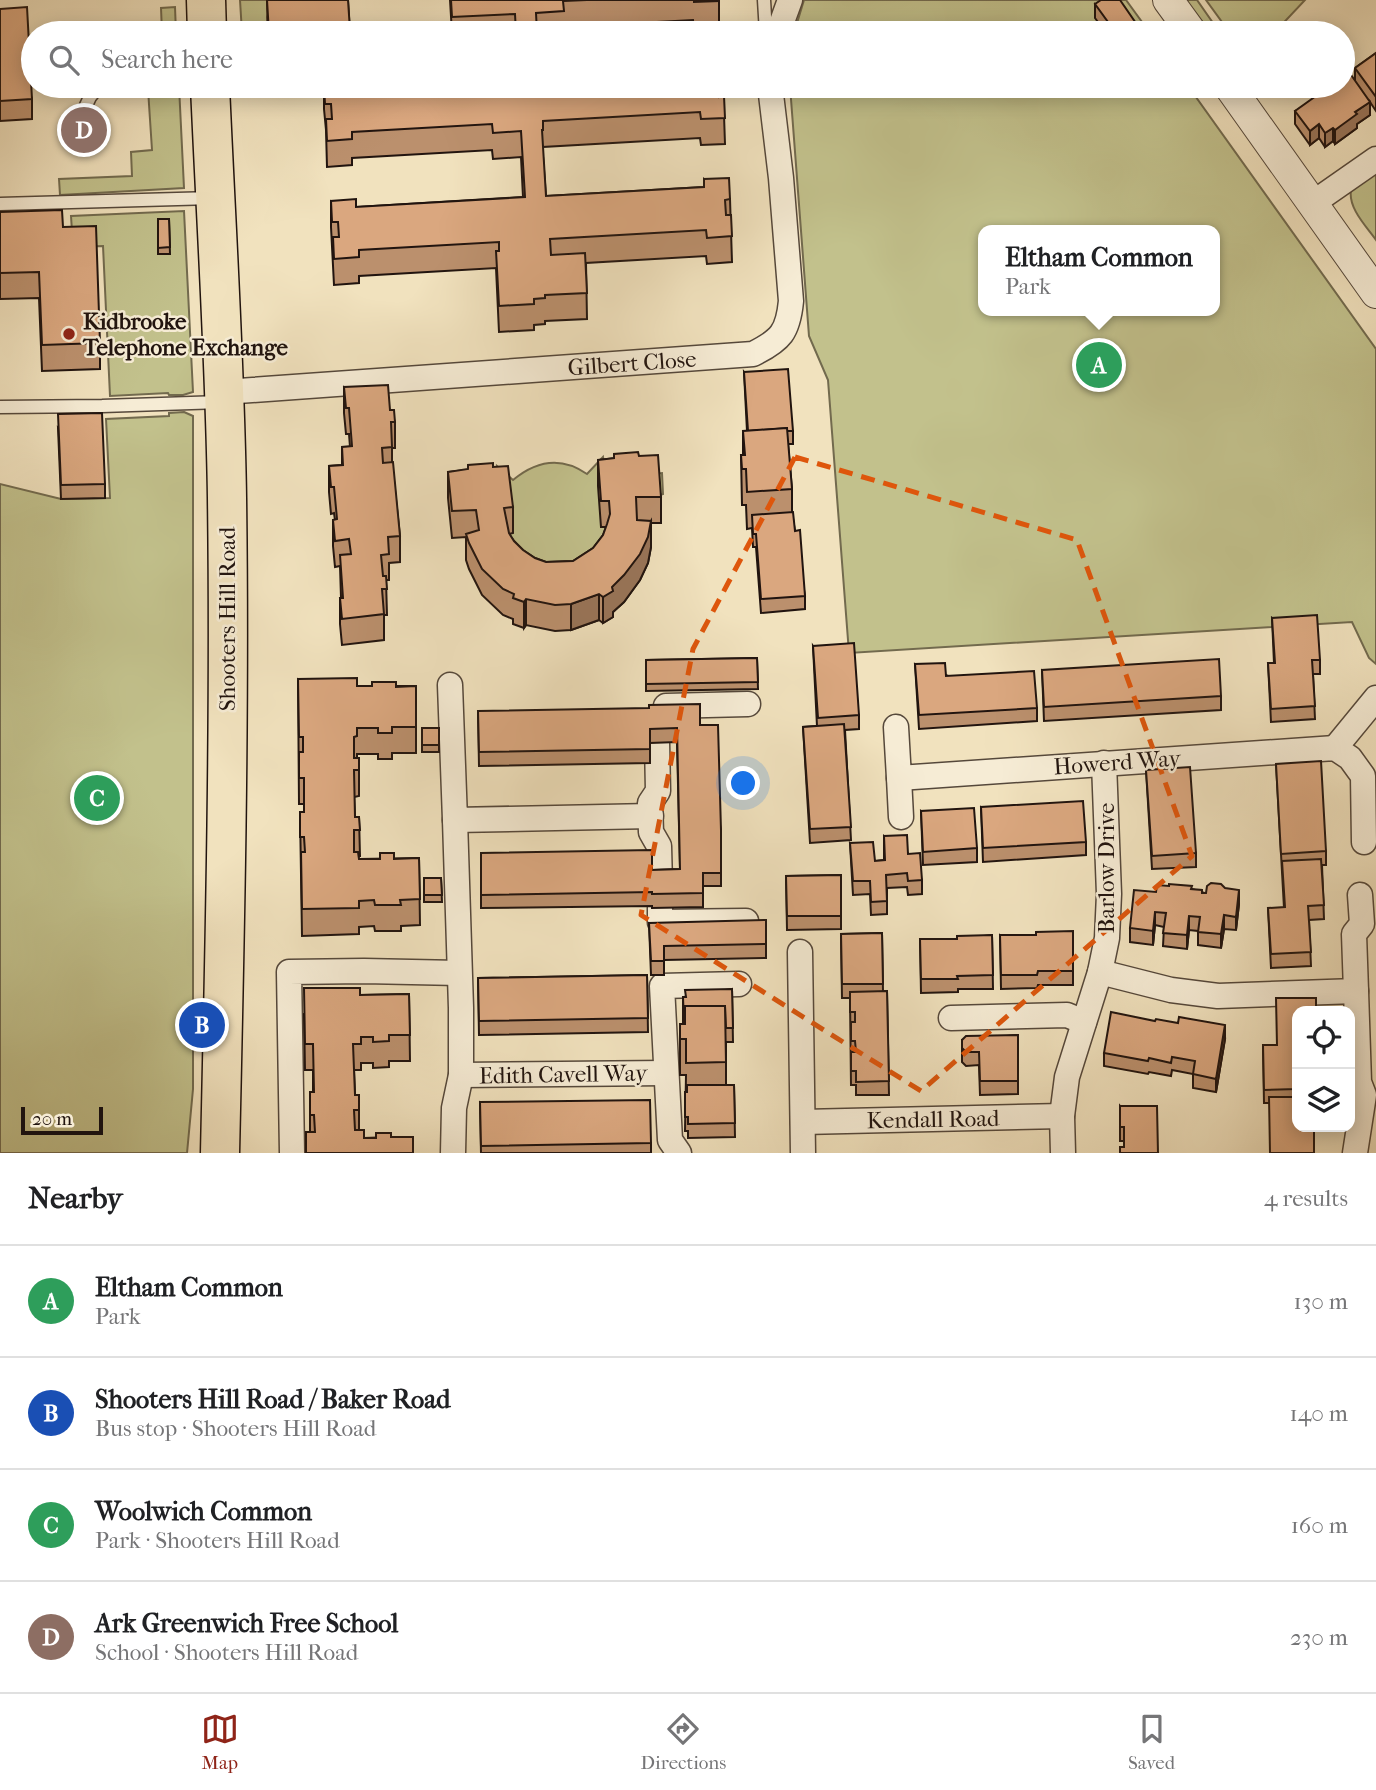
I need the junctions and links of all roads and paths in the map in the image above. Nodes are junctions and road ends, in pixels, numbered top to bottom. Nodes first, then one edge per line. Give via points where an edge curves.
1 (206, 0) edge
2 (764, 0) edge
3 (790, 0) edge
4 (1168, 0) edge
5 (207, 21) edge
6 (765, 21) edge
7 (782, 21) edge
8 (1183, 21) edge
9 (90, 98) edge
10 (211, 98) edge
11 (771, 98) edge
12 (1238, 98) edge
13 (75, 129) dead end
14 (1376, 159) edge
15 (215, 198) junction
16 (1313, 203) junction
17 (0, 204) edge
18 (1376, 293) edge
19 (224, 397) junction
20 (0, 407) edge
21 (450, 685) dead end
22 (1376, 698) edge
23 (748, 704) dead end
24 (896, 727) dead end
25 (1335, 748) junction
26 (1104, 763) junction
27 (899, 778) junction
28 (651, 816) junction
29 (901, 817) dead end
30 (455, 820) junction
31 (1364, 842) dead end
32 (1360, 895) dead end
33 (757, 921) edge
34 (800, 952) dead end
35 (1100, 972) junction
36 (459, 973) junction
37 (739, 984) dead end
38 (1356, 991) junction
39 (951, 1018) dead end
40 (1084, 1022) junction
41 (666, 1073) junction
42 (461, 1075) junction
43 (1062, 1116) junction
44 (803, 1122) junction
45 (220, 1153) edge
46 (292, 1153) edge
47 (453, 1153) edge
48 (679, 1153) edge
49 (803, 1153) edge
50 (1063, 1153) edge
51 (1355, 1153) edge

1 - 5 main road
2 - 6 lane
3 - 7 street
4 - 8 street
9 - 13 lane
10 - 15 main road, Shooters Hill Road
11 - 19 street, Gilbert Close via 791,301 789,320 768,346 743,355
12 - 16 street
14 - 16 street
15 - 17 lane
15 - 19 main road, Shooters Hill Road
16 - 18 street
19 - 20 lane via 102,407
19 - 45 main road, Shooters Hill Road via 228,649
21 - 30 street, Edith Cavell Way
22 - 25 street
23 - 28 street via 657,706 658,791 650,803
24 - 27 street
25 - 26 street, Howerd Way
25 - 31 street via 1350,758 1363,776
26 - 27 street, Howerd Way
26 - 35 street, Barlow Drive via 1110,894
27 - 29 street
28 - 30 street
28 - 33 street via 651,832 659,846 660,922
30 - 36 street, Edith Cavell Way
32 - 38 street via 1362,924 1354,934
34 - 44 street
35 - 38 street via 1171,990 1219,996
35 - 40 street, Barlow Drive
36 - 42 street, Edith Cavell Way
36 - 46 street via 289,972
37 - 41 street, Edith Cavell Way via 662,986
38 - 51 street via 1359,1082 1364,1095
39 - 40 street via 1067,1014
40 - 43 street, Barlow Drive via 1067,1077
41 - 42 street, Edith Cavell Way
41 - 48 street, Edith Cavell Way via 670,1140
42 - 47 street, Edith Cavell Way via 454,1108
43 - 44 street, Kendall Road
43 - 50 street, Barlow Drive
44 - 49 street

